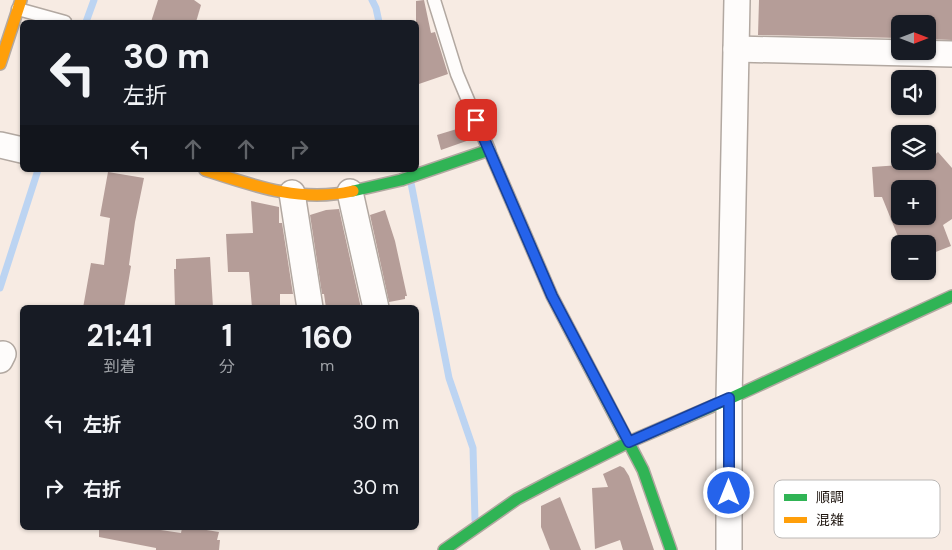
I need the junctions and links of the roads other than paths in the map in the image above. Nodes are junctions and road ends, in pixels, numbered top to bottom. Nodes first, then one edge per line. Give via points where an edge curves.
1 (434, 0) edge
2 (737, 0) edge
3 (20, 5) edge
4 (60, 20) edge
5 (0, 29) edge
6 (736, 49) junction
7 (5, 50) junction
8 (952, 54) edge
9 (0, 64) edge
10 (0, 145) edge
11 (20, 150) edge
12 (490, 150) junction
13 (211, 172) edge
14 (350, 192) junction
15 (292, 193) junction
16 (952, 296) edge
17 (310, 305) edge
18 (375, 305) edge
19 (729, 398) junction
20 (629, 442) junction
21 (444, 550) edge
22 (671, 550) edge
23 (729, 550) edge

1 - 12 lane via 457,74
2 - 6 street
3 - 4 lane
3 - 7 main road
5 - 7 lane
6 - 8 street
6 - 19 street
7 - 9 main road
10 - 11 street
12 - 14 main road via 415,176
12 - 20 main road via 552,296
13 - 15 main road via 262,188
14 - 15 main road via 309,196
14 - 18 street
15 - 17 street
16 - 19 main road
19 - 20 main road
19 - 23 street
20 - 21 main road via 517,499
20 - 22 main road via 643,470

